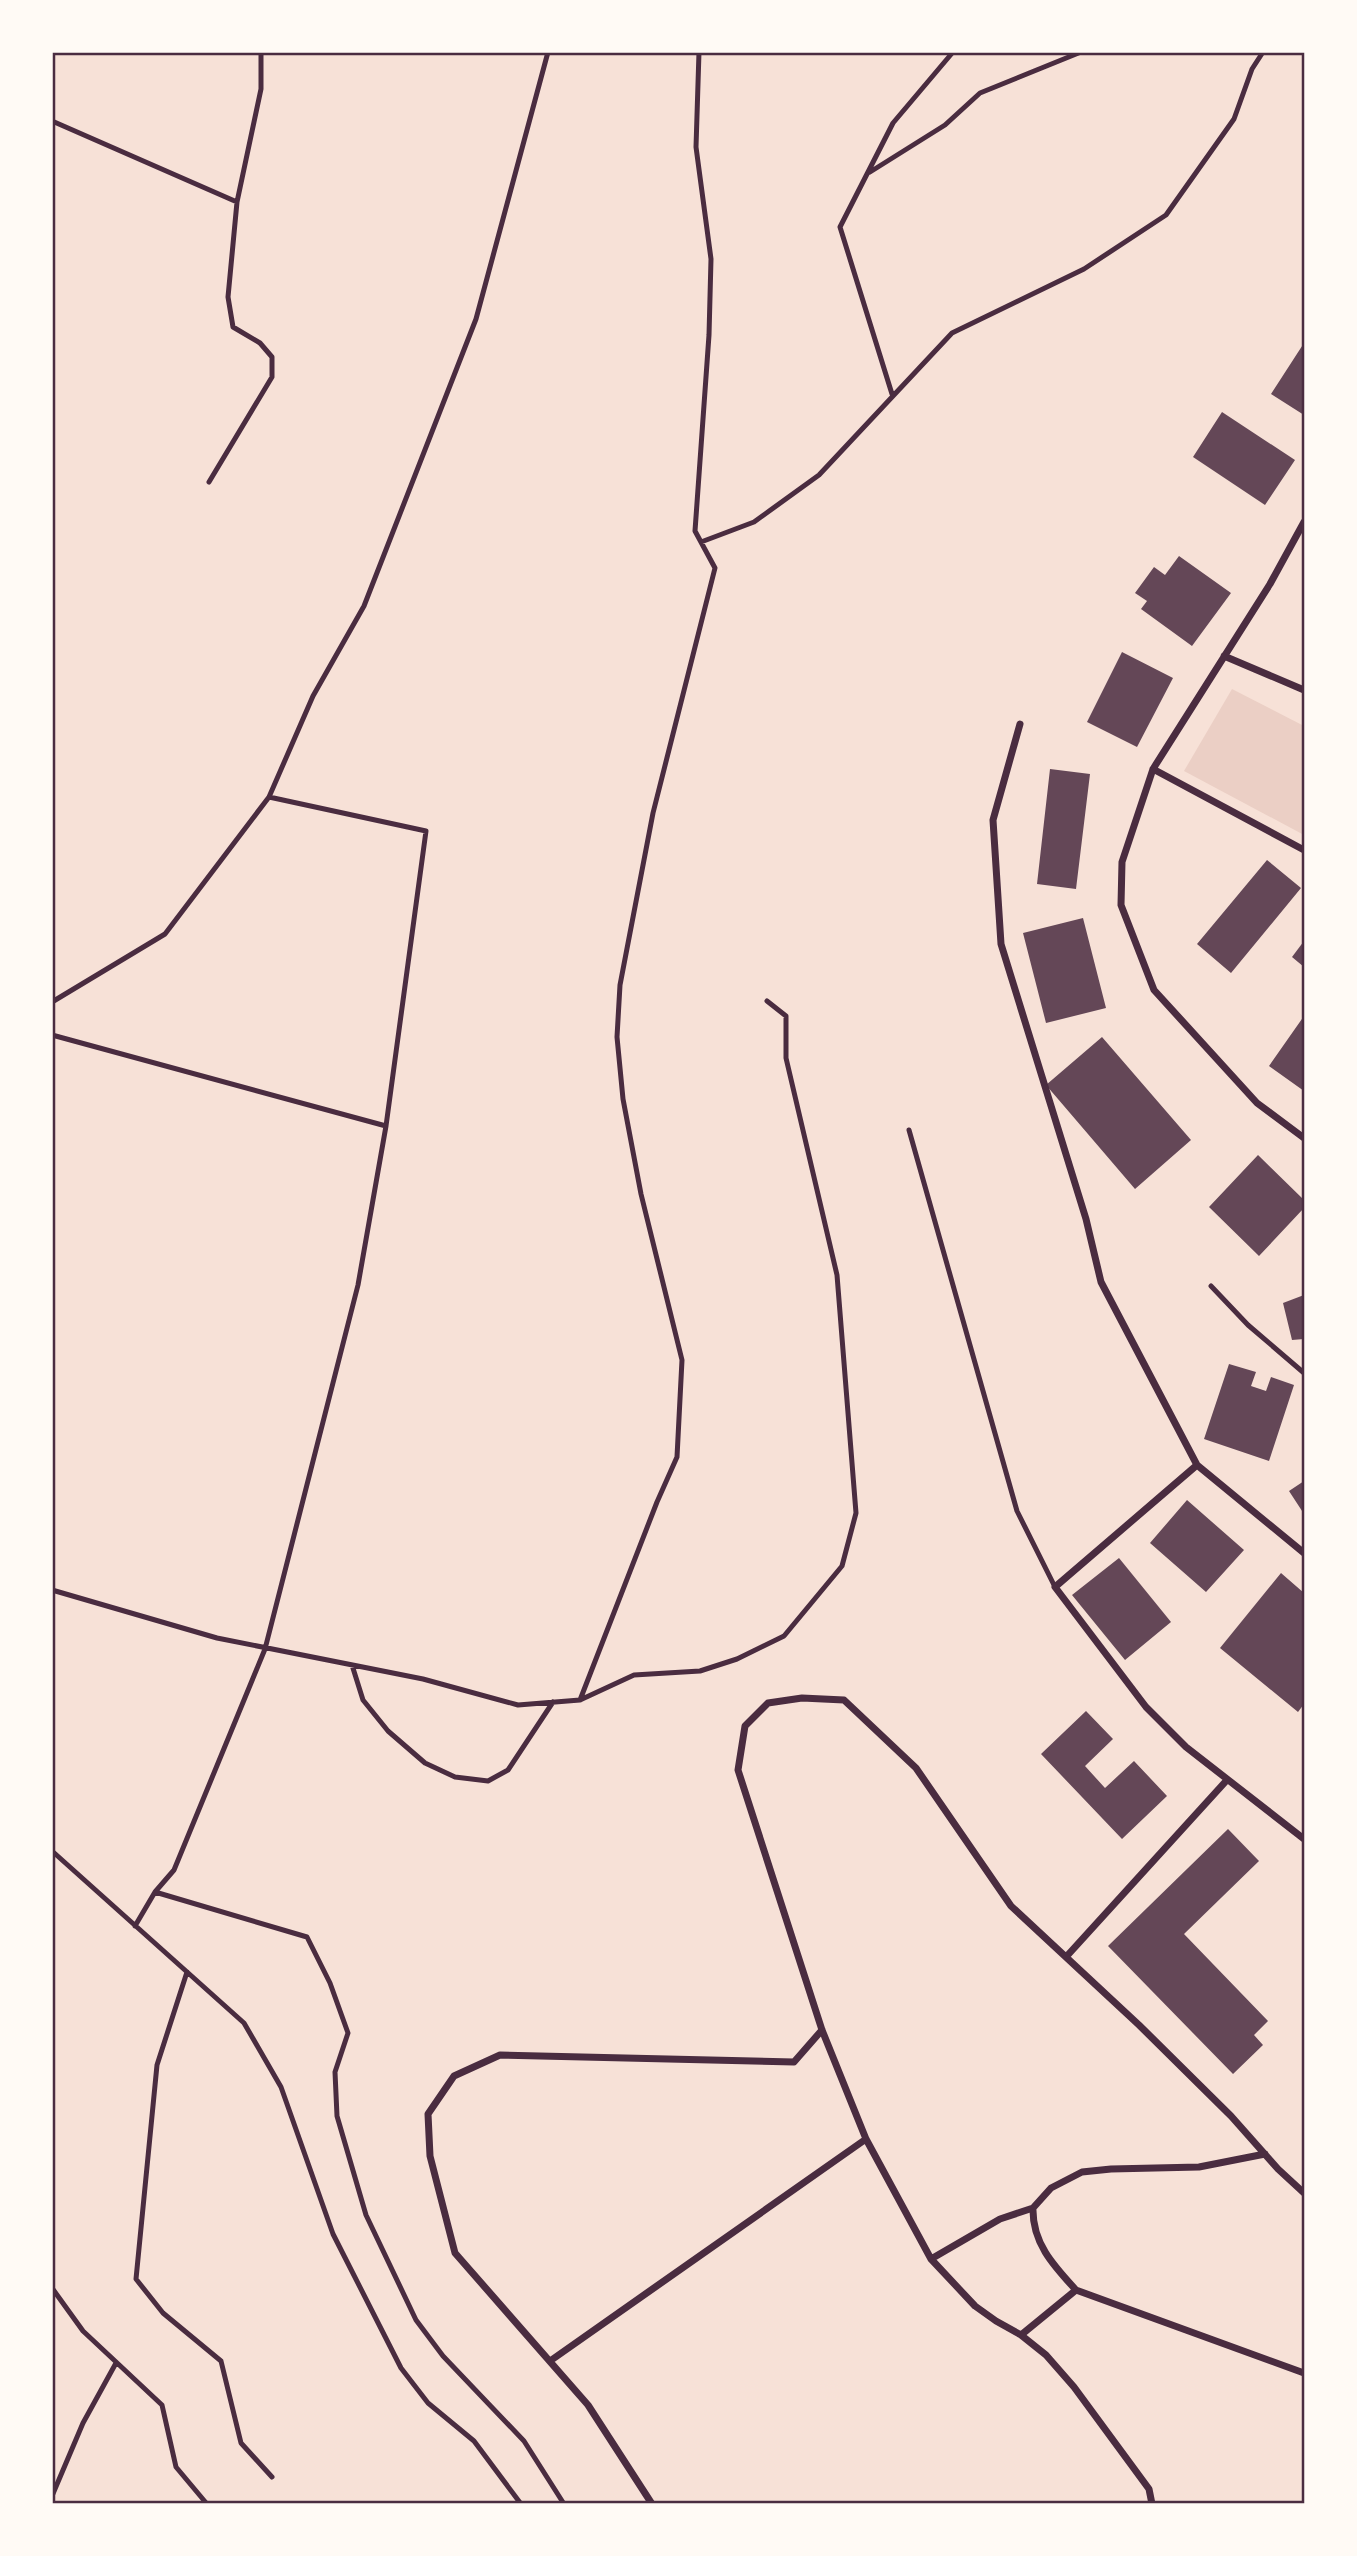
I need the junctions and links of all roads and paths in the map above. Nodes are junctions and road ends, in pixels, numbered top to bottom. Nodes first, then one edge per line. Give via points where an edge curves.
1 (261, 52) edge
2 (548, 52) edge
3 (699, 52) edge
4 (953, 52) edge
5 (1081, 52) edge
6 (1262, 52) edge
7 (52, 121) edge
8 (867, 174) junction
9 (237, 202) junction
10 (892, 394) junction
11 (209, 482) dead end
12 (1304, 522) edge
13 (701, 542) junction
14 (1224, 656) junction
15 (1304, 691) edge
16 (1020, 724) dead end
17 (1153, 769) junction
18 (269, 797) junction
19 (1304, 850) edge
20 (767, 1001) dead end
21 (52, 1002) edge
22 (52, 1035) edge
23 (386, 1126) junction
24 (909, 1130) dead end
25 (1304, 1138) edge
26 (1211, 1286) dead end
27 (1304, 1373) edge
28 (1196, 1465) junction
29 (1304, 1553) edge
30 (1055, 1587) junction
31 (52, 1590) edge
32 (265, 1649) junction
33 (352, 1665) junction
34 (580, 1700) junction
35 (553, 1702) junction
36 (1227, 1780) junction
37 (1304, 1839) edge
38 (52, 1851) edge
39 (155, 1892) junction
40 (135, 1926) junction
41 (1066, 1957) junction
42 (187, 1972) junction
43 (822, 2030) junction
44 (866, 2138) junction
45 (1265, 2154) junction
46 (1304, 2193) edge
47 (1033, 2208) junction
48 (931, 2259) junction
49 (52, 2288) edge
50 (1076, 2290) junction
51 (1021, 2335) junction
52 (550, 2361) junction
53 (117, 2363) junction
54 (1304, 2373) edge
55 (272, 2477) dead end
56 (52, 2496) edge
57 (207, 2504) edge
58 (521, 2504) edge
59 (564, 2504) edge
60 (652, 2504) edge
61 (1152, 2504) edge

1 - 9 lane via 261,89
2 - 18 lane via 476,319 364,606 313,696
3 - 13 lane via 696,147 711,259 695,531
4 - 8 lane via 893,123
5 - 8 lane via 979,93 945,125
6 - 10 lane via 1234,119 1166,215 1084,269 952,333
7 - 9 lane
8 - 10 lane via 840,227
9 - 11 lane via 228,297 233,327 260,343 272,357 272,377
10 - 13 lane via 819,475 754,522
12 - 14 street
13 - 34 lane via 715,568 653,813 620,985 617,1037 641,1194 682,1360 677,1457
14 - 15 street
14 - 17 street
16 - 28 street via 993,820 1001,944 1083,1207 1101,1282
17 - 19 street
17 - 25 street via 1122,862 1121,905 1154,990 1257,1103
18 - 21 lane via 165,934
18 - 23 lane via 426,831
20 - 34 lane via 786,1016 786,1058 837,1275 856,1513 842,1566 785,1636 699,1671 634,1675
22 - 23 lane
23 - 32 lane via 358,1285
24 - 30 lane via 1017,1511
26 - 27 lane
28 - 29 street
28 - 30 street
30 - 36 street via 1146,1707
31 - 32 lane
32 - 33 lane
32 - 39 lane via 174,1870
33 - 35 lane via 519,1705
33 - 35 lane via 363,1700 388,1731 425,1763 455,1777 488,1781 508,1770
34 - 35 lane
36 - 37 street
36 - 41 street
38 - 40 lane
39 - 40 lane
39 - 59 lane via 307,1937 348,2033 335,2072 337,2116 366,2216 416,2320 443,2356 524,2441
40 - 42 lane
41 - 43 street via 1012,1906 916,1768 844,1700 802,1698 768,1703 745,1726 737,1770
41 - 45 street
42 - 55 lane via 157,2065 136,2279 163,2313 221,2361 241,2443
42 - 58 lane via 244,2023 281,2087 333,2234 401,2368 428,2403 474,2441
43 - 44 street
43 - 52 street via 794,2063 500,2055 454,2076 428,2114 430,2157 455,2253
44 - 48 street
44 - 52 street
45 - 46 street
45 - 47 street via 1199,2167 1082,2172 1051,2188
47 - 48 street via 1000,2219
47 - 50 street via 1038,2241
48 - 51 street via 975,2306
49 - 53 lane via 83,2331
50 - 51 street
50 - 54 street
51 - 61 street via 1074,2387 1149,2489
52 - 60 street via 588,2405
53 - 56 lane via 83,2423
53 - 57 lane via 162,2405 176,2467

